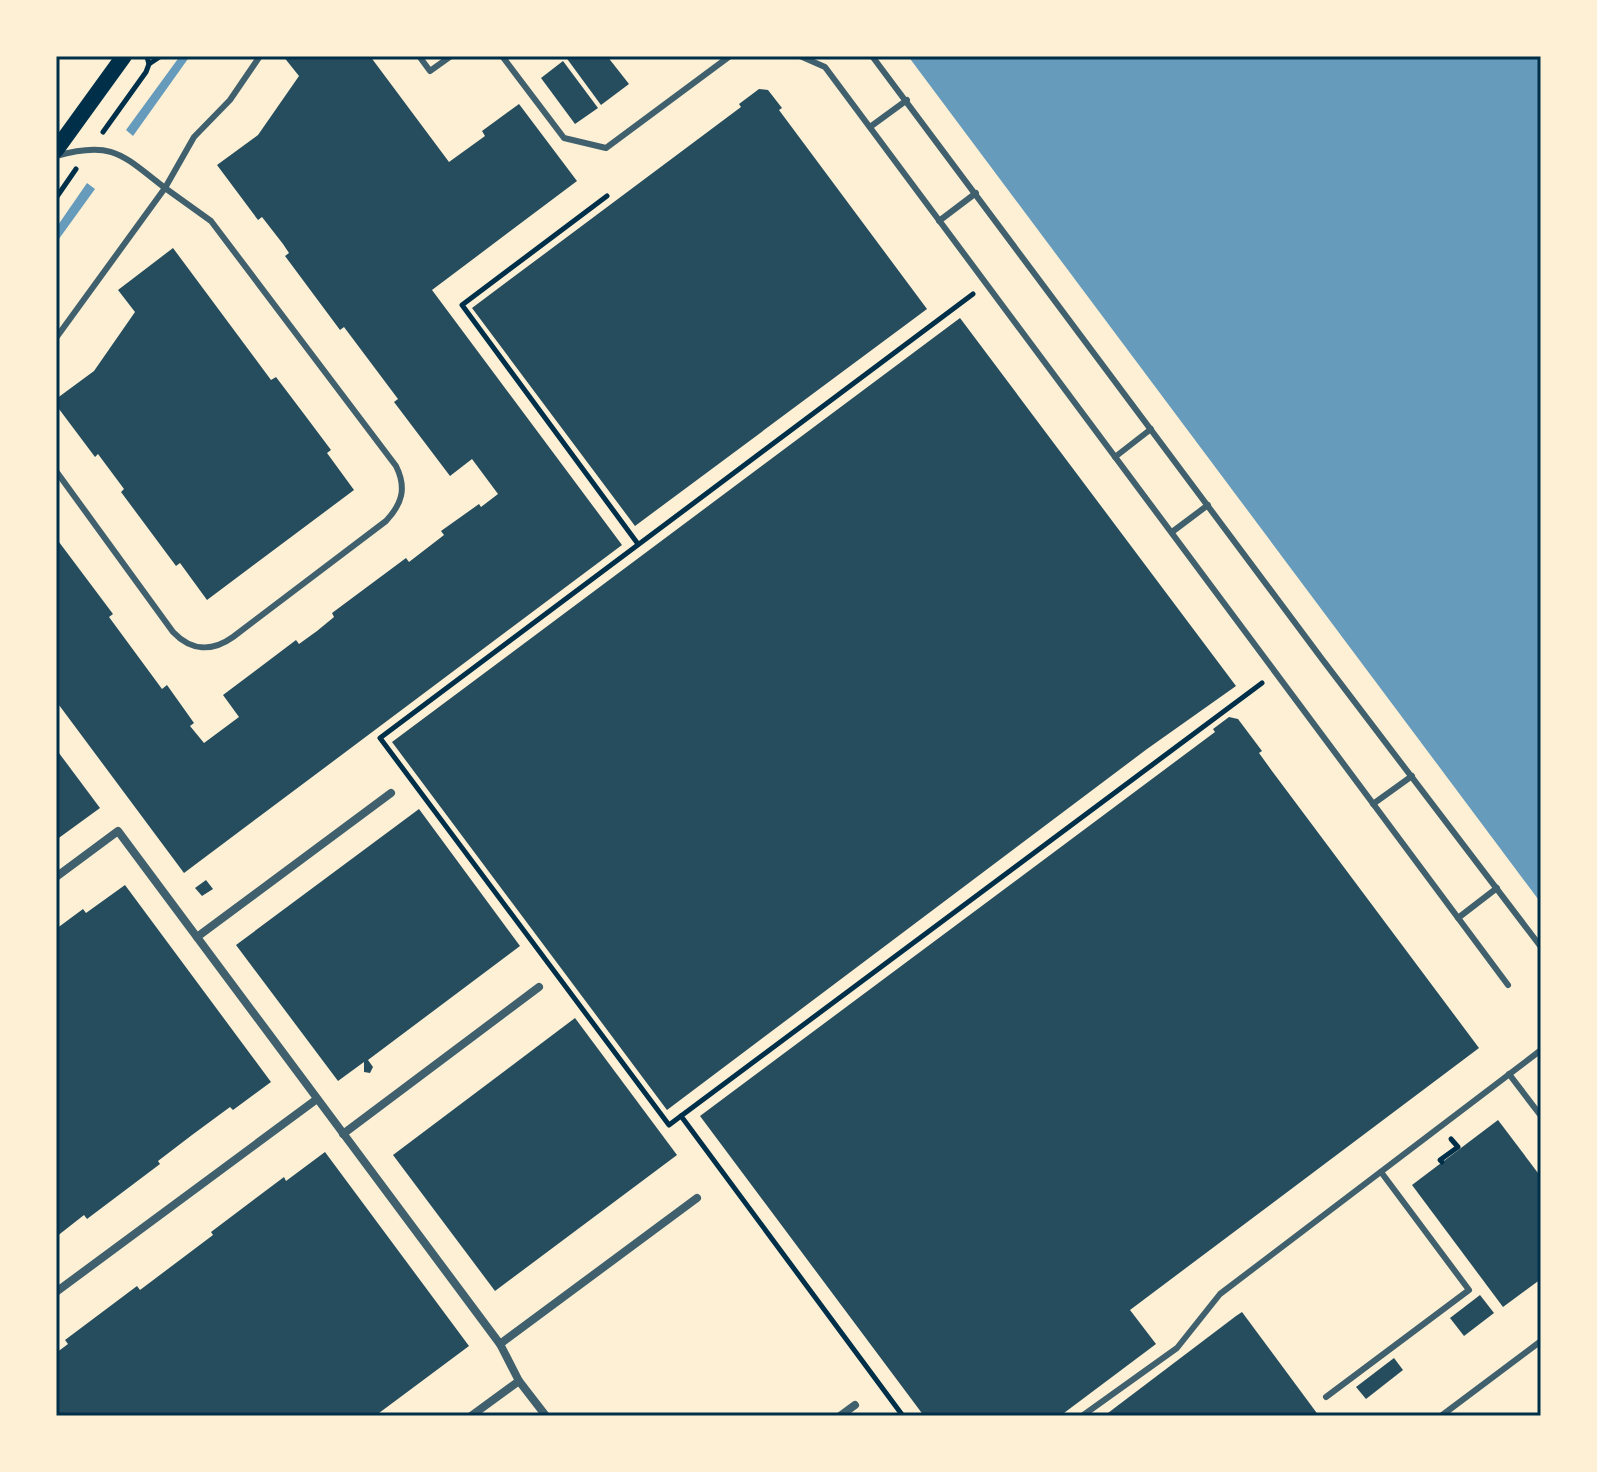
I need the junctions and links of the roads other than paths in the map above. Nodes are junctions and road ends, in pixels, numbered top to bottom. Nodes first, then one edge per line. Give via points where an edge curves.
1 (124, 56) edge
2 (260, 56) edge
3 (419, 56) edge
4 (451, 56) edge
5 (502, 56) edge
6 (730, 56) edge
7 (800, 56) edge
8 (872, 56) edge
9 (907, 100) junction
10 (870, 127) junction
11 (56, 153) edge
12 (165, 188) junction
13 (976, 193) junction
14 (939, 221) junction
15 (56, 338) edge
16 (1151, 429) junction
17 (1115, 457) junction
18 (56, 471) edge
19 (1208, 505) junction
20 (1172, 532) junction
21 (1412, 776) junction
22 (391, 793) dead end
23 (1373, 804) junction
24 (56, 877) edge
25 (1497, 888) junction
26 (1458, 918) junction
27 (197, 937) junction
28 (1541, 947) edge
29 (1508, 985) dead end
30 (539, 987) dead end
31 (1541, 1050) edge
32 (1509, 1074) junction
33 (317, 1099) junction
34 (1541, 1116) edge
35 (343, 1134) junction
36 (1381, 1172) junction
37 (697, 1198) dead end
38 (56, 1292) edge
39 (1541, 1341) edge
40 (500, 1344) junction
41 (519, 1381) junction
42 (1326, 1397) dead end
43 (855, 1405) dead end
44 (471, 1416) edge
45 (546, 1416) edge
46 (840, 1416) edge
47 (1082, 1416) edge
48 (1441, 1416) edge

1 - 11 main road
2 - 12 lane via 230,100 194,137
3 - 4 lane via 430,71
5 - 6 lane via 564,138 606,148
7 - 10 lane via 825,67
8 - 9 lane
9 - 10 lane
9 - 13 lane
10 - 14 lane
11 - 12 lane via 117,151
12 - 15 lane
12 - 18 lane via 211,221 396,466 402,484 400,504 386,521 224,644 200,648 173,632
13 - 14 lane
13 - 16 lane
14 - 17 lane
16 - 17 lane
16 - 19 lane
17 - 20 lane
19 - 20 lane
19 - 21 lane
20 - 23 lane
21 - 23 lane
21 - 25 lane
22 - 27 street
23 - 26 lane
24 - 27 street via 118,831
25 - 26 lane
25 - 28 lane
26 - 29 lane
27 - 33 street
30 - 35 street
31 - 32 lane
32 - 34 lane
32 - 36 lane
33 - 35 street
33 - 38 street
35 - 40 street
36 - 42 lane via 1469,1290
36 - 47 lane via 1220,1294 1177,1348
37 - 40 street
39 - 48 lane
40 - 41 street
41 - 44 street
41 - 45 street
43 - 46 street

